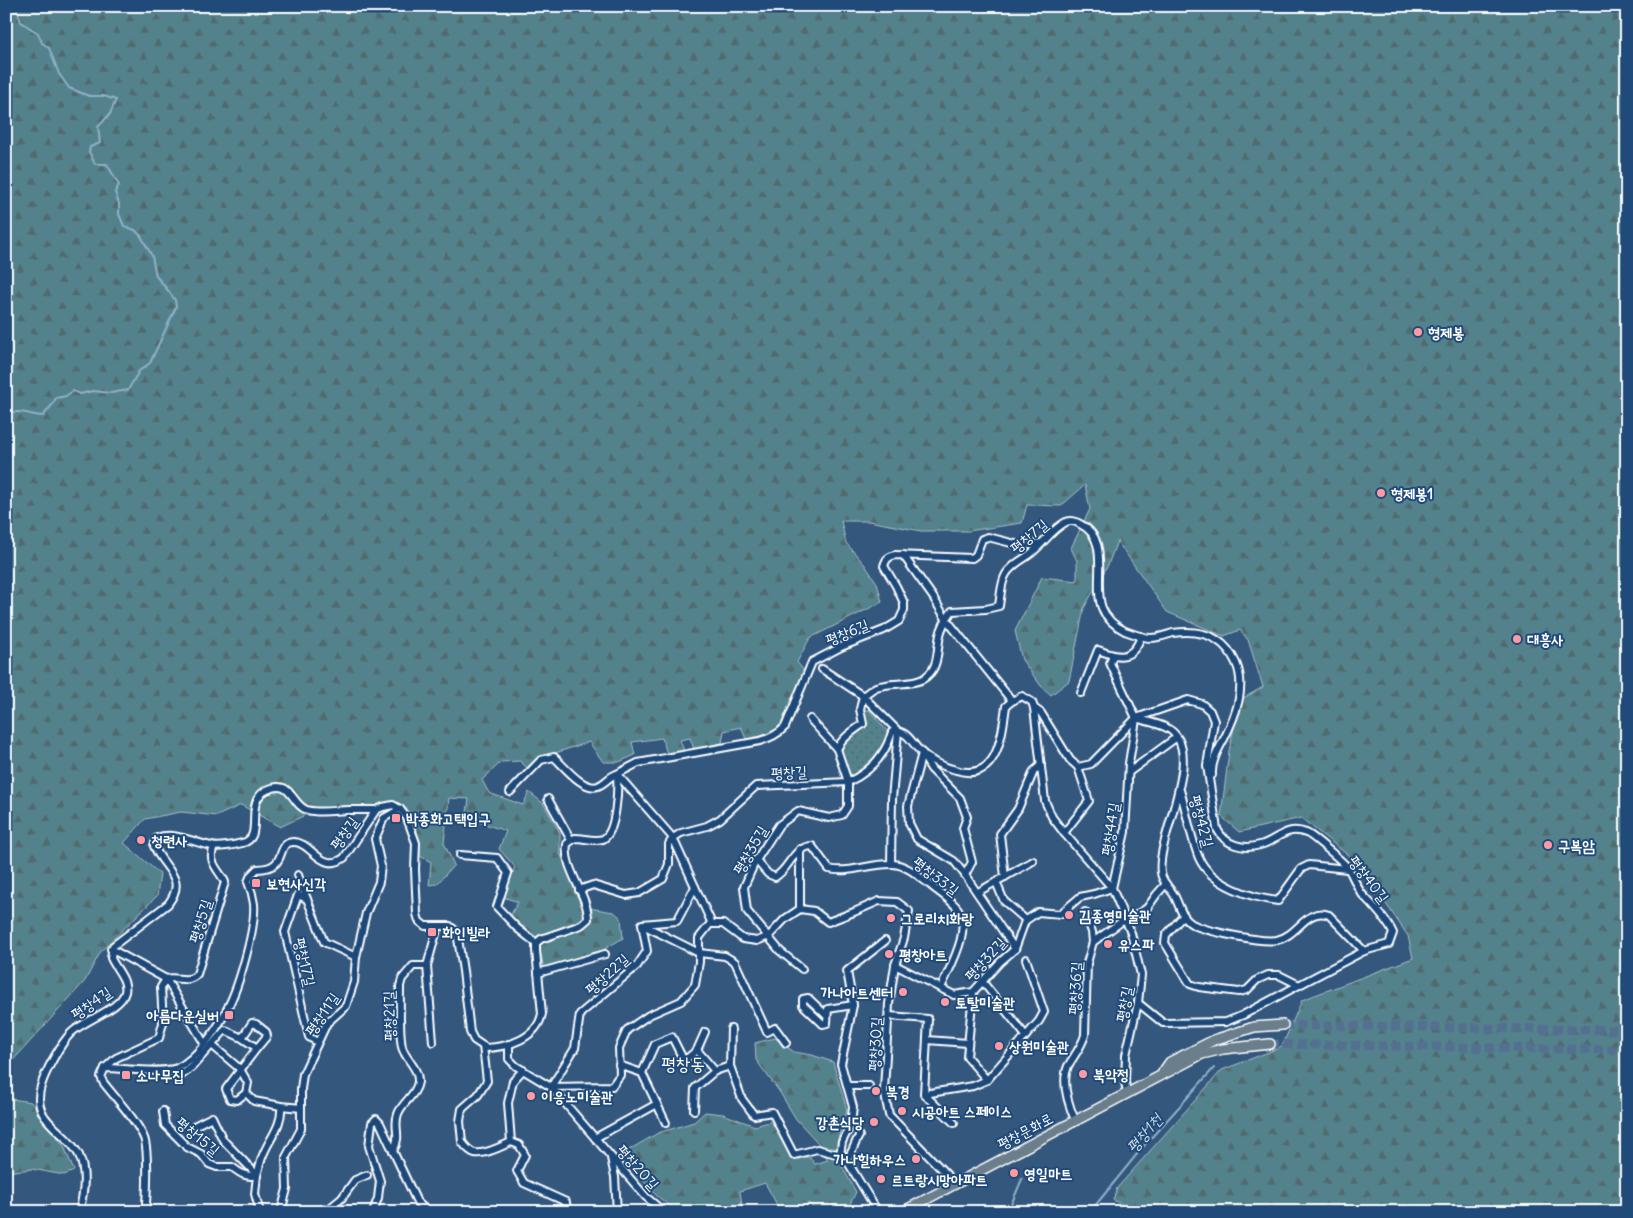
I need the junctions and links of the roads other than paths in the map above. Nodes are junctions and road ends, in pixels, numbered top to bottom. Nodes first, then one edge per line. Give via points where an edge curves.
1 (1041, 543) junction
2 (903, 555) junction
3 (946, 619) junction
4 (1141, 636) junction
5 (1113, 656) junction
6 (822, 669) dead end
7 (1081, 693) dead end
8 (863, 696) junction
9 (1012, 700) junction
10 (1034, 708) junction
11 (1136, 718) junction
12 (810, 719) dead end
13 (898, 731) junction
14 (1177, 737) junction
15 (837, 749) junction
16 (922, 753) junction
17 (1041, 765) junction
18 (1078, 767) junction
19 (1129, 772) junction
20 (617, 774) junction
21 (848, 782) junction
22 (1180, 790) junction
23 (510, 792) dead end
24 (1213, 792) junction
25 (548, 800) dead end
26 (400, 809) junction
27 (376, 810) junction
28 (1064, 833) junction
29 (673, 838) junction
30 (571, 840) junction
31 (214, 847) junction
32 (800, 849) junction
33 (460, 855) dead end
34 (756, 860) junction
35 (1033, 861) dead end
36 (891, 864) junction
37 (1347, 869) junction
38 (298, 875) dead end
39 (965, 875) junction
40 (1005, 877) junction
41 (996, 882) junction
42 (1166, 884) junction
43 (695, 887) junction
44 (1112, 888) junction
45 (579, 890) junction
46 (978, 892) junction
47 (306, 900) junction
48 (800, 909) junction
49 (1085, 912) dead end
50 (1184, 915) junction
51 (1026, 920) junction
52 (1125, 921) junction
53 (642, 924) junction
54 (712, 924) junction
55 (438, 926) junction
56 (769, 936) junction
57 (885, 941) dead end
58 (1093, 942) junction
59 (536, 943) junction
60 (111, 949) junction
61 (1015, 949) junction
62 (1364, 951) junction
63 (699, 953) junction
64 (605, 954) dead end
65 (356, 957) junction
66 (1026, 959) dead end
67 (895, 965) junction
68 (427, 966) junction
69 (802, 969) dead end
70 (538, 973) junction
71 (166, 979) junction
72 (982, 981) junction
73 (1299, 984) junction
74 (941, 988) junction
75 (972, 992) junction
76 (1138, 1003) junction
77 (853, 1005) junction
78 (827, 1016) dead end
79 (889, 1016) junction
80 (1283, 1026) tunnel mouth
81 (731, 1029) dead end
82 (705, 1032) dead end
83 (1026, 1036) junction
84 (242, 1038) junction
85 (927, 1040) junction
86 (317, 1042) junction
87 (433, 1042) dead end
88 (204, 1043) junction
89 (786, 1043) dead end
90 (968, 1043) junction
91 (509, 1044) junction
92 (1270, 1044) tunnel mouth
93 (213, 1046) junction
94 (483, 1046) junction
95 (257, 1048) junction
96 (697, 1050) junction
97 (619, 1066) junction
98 (730, 1066) junction
99 (105, 1068) junction
100 (240, 1069) junction
101 (169, 1070) junction
102 (522, 1070) junction
103 (715, 1071) junction
104 (642, 1073) junction
105 (1160, 1074) junction
106 (987, 1080) junction
107 (847, 1086) junction
108 (869, 1086) dead end
109 (551, 1087) junction
110 (246, 1093) junction
111 (1127, 1093) junction
112 (924, 1094) junction
113 (657, 1104) junction
114 (281, 1106) junction
115 (301, 1108) junction
116 (694, 1110) dead end
117 (163, 1111) dead end
118 (1076, 1120) junction
119 (666, 1123) dead end
120 (954, 1123) dead end
121 (196, 1125) dead end
122 (859, 1136) dead end
123 (595, 1138) junction
124 (511, 1142) junction
125 (394, 1151) junction
126 (840, 1155) junction
127 (611, 1156) junction
128 (846, 1160) junction
129 (257, 1175) junction
130 (367, 1175) dead end
131 (950, 1186) junction
132 (79, 1212) edge
133 (145, 1212) edge
134 (260, 1212) edge
135 (281, 1212) edge
136 (325, 1212) edge
137 (373, 1212) edge
138 (428, 1212) edge
139 (567, 1212) edge
140 (617, 1212) edge
141 (664, 1212) edge
142 (878, 1212) edge
143 (902, 1212) edge

1 - 2 street via 1023,546 988,537 982,540 972,558
1 - 3 street, 평창7길 via 1033,553 1006,572 999,606 952,611
1 - 4 street, 평창7길 via 1065,523 1075,522 1087,528 1098,552 1102,610 1117,626
2 - 3 street
2 - 20 street, 평창6길 via 889,557 884,566 904,603 899,621 812,662 780,732 760,741 638,763
3 - 8 street via 940,634 936,665 928,675 917,682 875,687
3 - 9 street
4 - 5 street via 1138,647 1129,654
4 - 24 street, 평창7길 via 1152,638 1200,632 1220,642 1236,663 1239,695 1233,719 1212,768
5 - 7 street via 1098,650
5 - 11 street via 1110,663
6 - 8 street
8 - 13 street
8 - 15 street via 860,709 863,724 851,732
9 - 10 street via 1022,696 1032,702
9 - 16 street via 1006,706 1001,740 993,760 979,771 962,772 946,768
10 - 17 street, 평창길
10 - 18 street via 1041,713 1070,760
11 - 14 street via 1166,727
11 - 18 street, 평창40길 via 1091,764
11 - 19 street, 평창44길
11 - 24 street, 평창40길 via 1188,700 1202,704 1210,711 1214,721 1208,766
12 - 15 street
13 - 16 street via 905,733
13 - 21 street via 892,732 879,759
13 - 36 street
14 - 19 street
14 - 22 street, 평창42길 via 1183,752
15 - 21 street
16 - 39 street via 931,769 960,798 967,817 963,828 972,862
16 - 39 street via 908,806 909,822 918,839 954,861
17 - 28 street, 평창길 via 1045,801 1052,818
17 - 40 street via 1034,771 1018,809 1000,834
18 - 28 street via 1089,801
19 - 44 street, 평창44길 via 1125,832
20 - 23 street, 평창6길 via 596,787 584,785 554,757 541,760
20 - 29 street
20 - 30 street via 610,833 596,840
21 - 29 street, 평창길 / 평창길 via 756,786 720,819
21 - 34 street, 평창35길 via 848,806 842,815 829,818 798,811 779,825
22 - 37 street, 평창42길 via 1199,859 1210,874 1224,884 1257,898 1278,901 1301,869 1309,865
22 - 42 street, 평창42길 via 1160,857 1161,874
24 - 37 street, 평창40길 via 1217,829 1227,842 1242,847 1261,845 1283,832 1308,833
25 - 30 street
26 - 27 street, 평창길 / 평창길 via 393,805
26 - 55 street via 410,824 416,843 417,914 425,926
26 - 65 street, 평창11길 via 384,818 374,839 381,866 379,882 366,913
27 - 31 street via 306,810 280,787 258,797 251,839
27 - 88 street, 평창길 / 평창길 via 340,861 327,862 297,842 289,842 283,847 277,863 268,869 257,869 250,875 248,882 254,906 247,950 229,1007
28 - 44 street, 평창길
29 - 43 street
29 - 45 street via 663,879 639,893 626,895 593,885
30 - 45 street via 566,849
31 - 60 street via 176,836 157,838 154,846 172,873 177,887 175,895
31 - 71 street, 평창5길 via 211,855 213,864 225,882 197,974 187,980
32 - 34 street via 775,877
32 - 36 street, 평창33길 via 812,846 829,869 838,871
32 - 48 street
33 - 59 street via 497,858 508,873 497,908
34 - 56 street, 평창35길 via 744,887 747,911
35 - 40 street
36 - 74 street, 평창33길 via 912,871 957,908 964,921 962,936
37 - 62 street, 평창40길 via 1393,933 1390,944
38 - 47 street, 평창17길
39 - 46 street
40 - 41 street
41 - 46 street
41 - 51 street via 1004,901
42 - 50 street, 평창42길
42 - 52 street via 1148,908
43 - 53 street via 677,920
43 - 54 street
44 - 51 street via 1080,896 1060,914 1038,912
44 - 52 street, 평창길
45 - 59 street via 588,919 581,925
46 - 61 street
47 - 65 street, 평창17길 via 324,942
47 - 86 street, 평창17길 via 298,895 285,932 309,1037
48 - 56 street via 784,919
48 - 67 street, 평창30길 via 814,911 828,922 879,900 897,902 909,911
49 - 58 street, 평창36길
50 - 62 street via 1191,924 1211,930 1277,940 1294,932 1310,916 1322,912 1329,915
50 - 73 street via 1166,935 1165,943 1190,984 1239,992 1268,975 1279,975
51 - 61 street, 평창32길
52 - 58 street, 평창36길
52 - 76 street, 평창길 via 1141,974
53 - 63 street
53 - 109 street, 평창22길 via 647,951 637,966 580,1014 575,1048
54 - 56 street via 723,924 743,939 757,941
54 - 63 street via 699,938
55 - 68 street
55 - 94 street via 450,926 457,932 470,1032 474,1040
56 - 69 street, 평창35길 via 780,951
57 - 77 street via 848,971
58 - 118 street, 평창36길 via 1087,963 1084,1041 1066,1076 1069,1105
59 - 70 street
60 - 71 street, 평창5길
60 - 132 street, 평창4길 via 111,958 125,983 125,993 114,1006 71,1033 60,1047 41,1085 38,1100 42,1115 78,1154 84,1176
61 - 72 street, 평창32길
62 - 73 street, 평창40길
63 - 89 street via 725,956 735,962 767,1032 775,1028
63 - 97 street via 695,985 681,1001 649,1015 627,1030 619,1048
64 - 70 street
65 - 86 street, 평창11길 via 354,982 346,1006 327,1023
66 - 83 street via 1044,1012
67 - 74 street, 평창32길
67 - 79 street, 평창30길
68 - 87 street
68 - 125 street, 평창21길 via 413,966 400,986 402,1048 418,1080 414,1092 397,1115 398,1142
70 - 91 street via 540,1023 534,1031
71 - 88 street
71 - 99 street via 161,987 163,1023 159,1038 116,1058
72 - 75 street, 평창32길
72 - 83 street
73 - 76 street, 평창40길 via 1226,1022 1162,1023
74 - 75 street, 평창32길 via 954,994
75 - 90 street
76 - 111 street, 평창길 via 1126,1055
77 - 78 street via 828,1009
77 - 107 street via 840,1064
79 - 85 street via 928,1019
79 - 131 street, 평창30길 via 884,1090 889,1115 946,1175
80 - 105 main road, 평창문화로 via 1254,1027 1214,1040 1170,1062
81 - 98 street
82 - 96 street
83 - 106 street
84 - 93 street via 225,1030
84 - 95 street
84 - 95 street via 252,1023 256,1024 266,1032
85 - 90 street
85 - 112 street
86 - 115 street, 평창11길 via 303,1074
88 - 101 street, 평창길 / 평창길 via 185,1064
90 - 106 street via 967,1057
91 - 94 street via 494,1048
91 - 102 street, 평창20길 via 509,1058
92 - 105 main road, 평창문화로 via 1223,1048
93 - 100 street
93 - 101 street via 179,1077
94 - 124 street via 487,1082 462,1109 462,1142 475,1153
95 - 100 street
96 - 103 street
96 - 104 street via 684,1061 672,1037 664,1040 655,1044
97 - 104 street
97 - 109 street via 620,1075 612,1086
98 - 103 street
98 - 126 street via 742,1099 754,1115 772,1112 794,1155 817,1149
99 - 101 street, 평창길 / 평창길
99 - 133 street via 100,1077 102,1082 145,1140
100 - 110 street via 248,1083
100 - 110 street via 226,1089 230,1099 237,1100
102 - 109 street, 평창20길
102 - 124 street via 513,1081 508,1103
103 - 116 street via 695,1088
104 - 113 street
105 - 111 main road, 평창문화로
106 - 112 street via 973,1086
107 - 108 street
107 - 126 street via 853,1107
109 - 123 street, 평창20길
110 - 114 street via 254,1101
111 - 118 main road, 평창문화로
112 - 120 street
113 - 119 street
113 - 123 street, 평창20길
114 - 115 street
114 - 129 street via 282,1114 262,1156
115 - 135 street, 평창11길 via 301,1130 286,1157 287,1189
117 - 129 street, 평창15길 via 165,1125 209,1164
118 - 131 main road, 평창문화로
121 - 129 street, 평창15길 via 212,1117 223,1140
122 - 128 street
123 - 127 street, 평창20길
124 - 139 street via 519,1146 525,1155 517,1171 524,1183 566,1202
125 - 137 street via 376,1119 372,1123 370,1146 380,1181
125 - 138 street via 418,1202
126 - 128 street
127 - 140 street
127 - 141 street, 평창20길
128 - 142 street
129 - 134 street via 255,1194
130 - 136 street via 355,1180 342,1198
131 - 143 main road, 평창문화로

